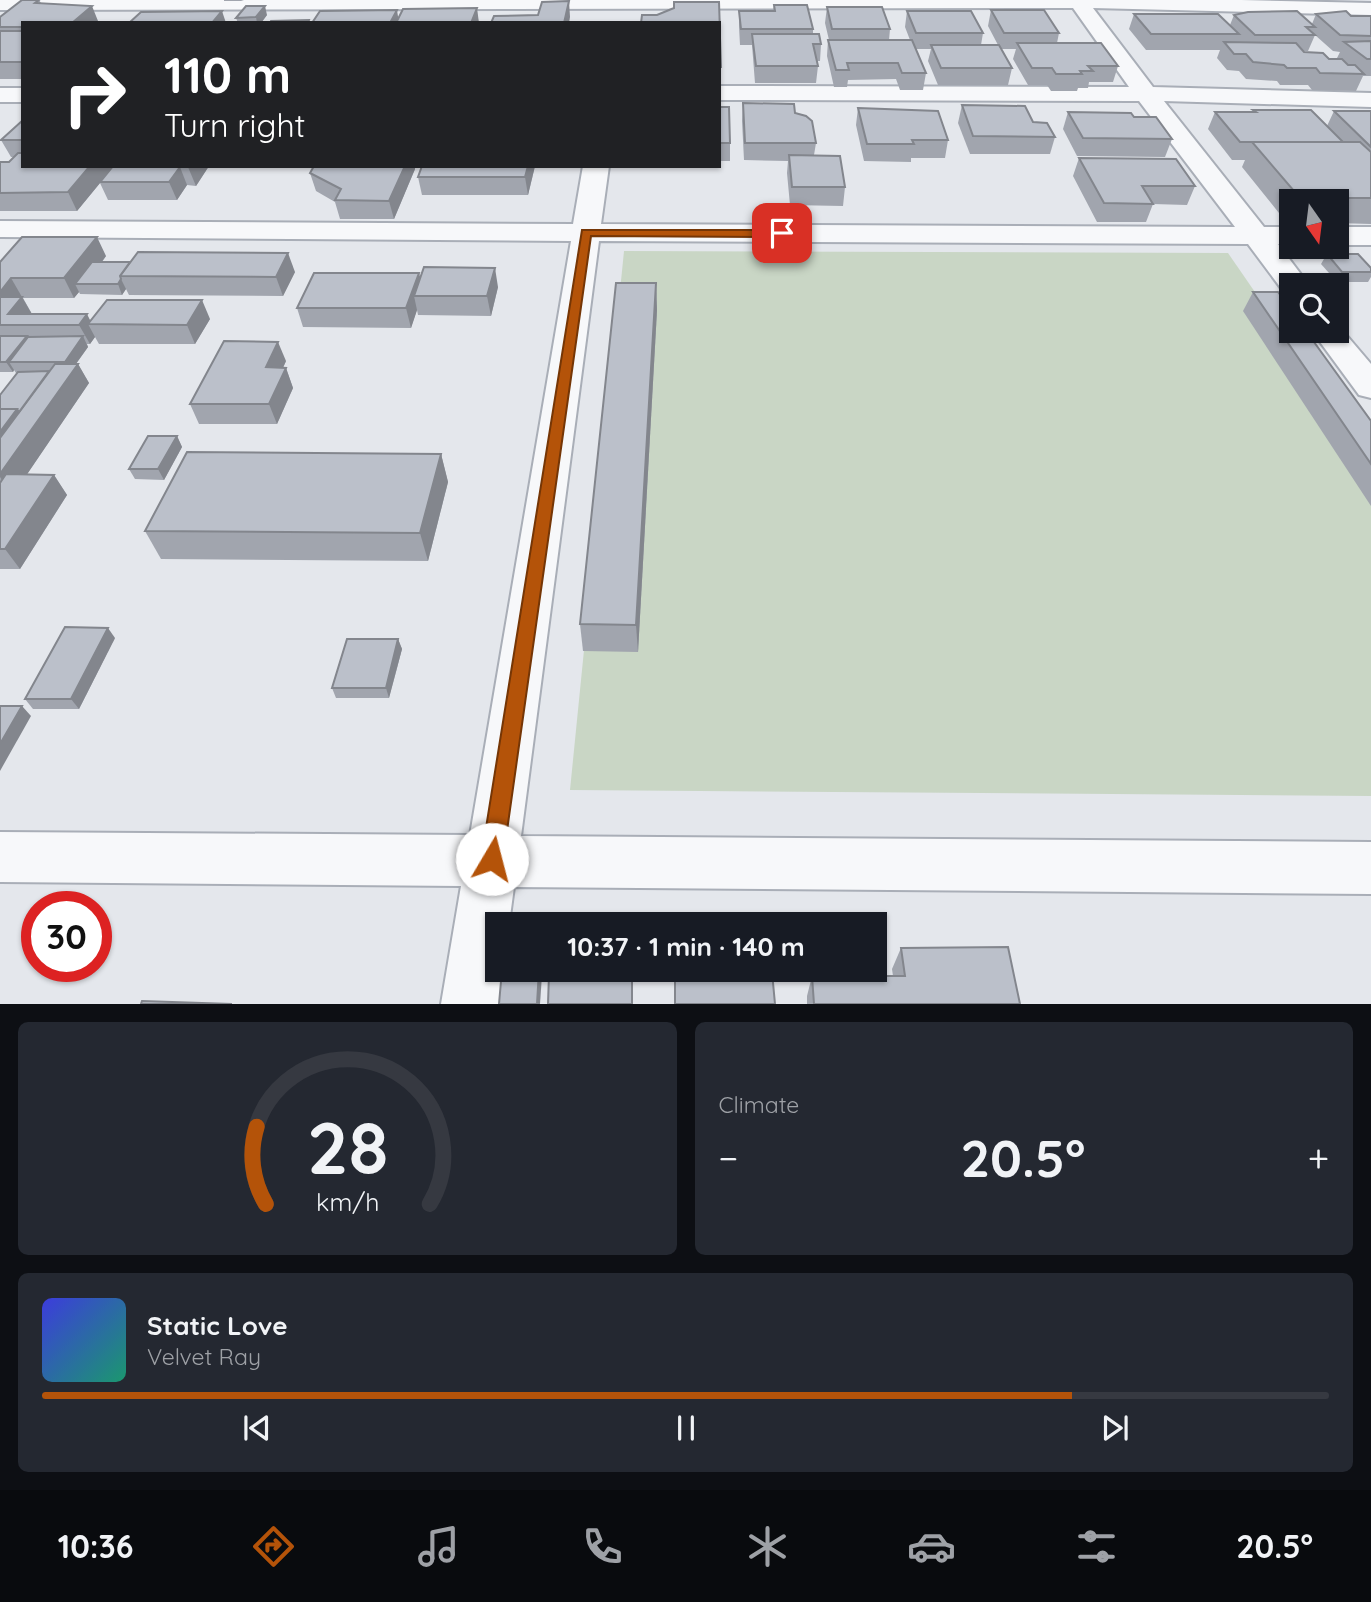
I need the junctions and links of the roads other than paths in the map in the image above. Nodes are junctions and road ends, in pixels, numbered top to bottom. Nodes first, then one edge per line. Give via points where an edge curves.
1 (623, 1) edge
2 (1078, 1) edge
3 (148, 3) junction
4 (0, 4) edge
5 (1371, 9) edge
6 (129, 21) edge
7 (619, 21) edge
8 (721, 93) edge
9 (1146, 94) junction
10 (21, 95) edge
11 (0, 96) edge
12 (1371, 100) edge
13 (596, 168) edge
14 (586, 232) junction
15 (1256, 236) junction
16 (1279, 236) edge
17 (1349, 236) edge
18 (1371, 236) edge
19 (4, 242) edge
20 (1285, 273) edge
21 (1337, 343) edge
22 (1371, 387) edge
23 (0, 857) edge
24 (492, 859) junction
25 (1371, 868) edge
26 (470, 1003) edge

1 - 2 street
1 - 3 street
1 - 7 street
2 - 5 street
2 - 9 street
3 - 4 street
3 - 6 street
8 - 9 street
9 - 12 street
9 - 15 street
10 - 11 street
13 - 14 street
14 - 15 street
14 - 19 street via 32,229
14 - 24 street
15 - 16 street
15 - 20 street
17 - 18 street
21 - 22 street
23 - 24 street
24 - 25 street
24 - 26 street

